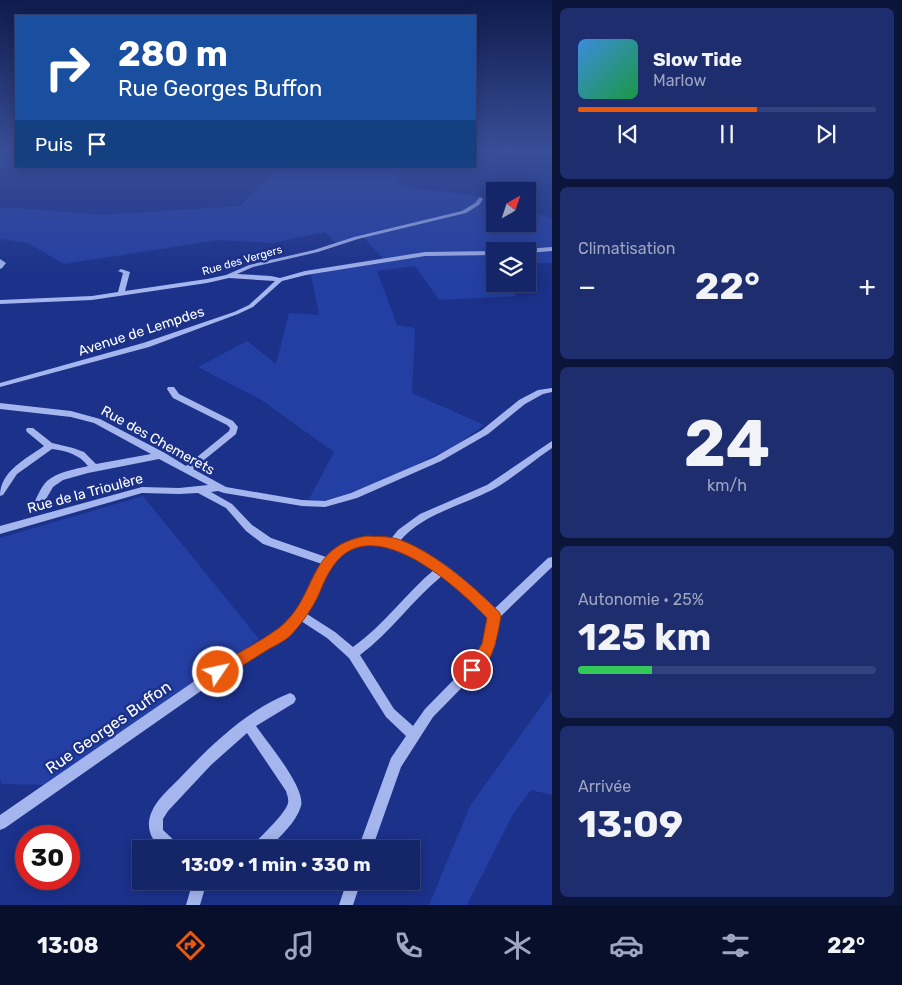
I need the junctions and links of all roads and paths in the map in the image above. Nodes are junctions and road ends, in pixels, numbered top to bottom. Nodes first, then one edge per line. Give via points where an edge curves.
1 (480, 199) dead end
2 (552, 249) edge
3 (536, 250) edge
4 (486, 253) edge
5 (0, 261) edge
6 (0, 266) edge
7 (121, 270) dead end
8 (228, 276) junction
9 (280, 280) junction
10 (121, 293) junction
11 (0, 302) edge
12 (0, 384) edge
13 (172, 390) dead end
14 (552, 390) edge
15 (0, 406) edge
16 (30, 430) dead end
17 (552, 444) edge
18 (50, 446) junction
19 (148, 448) junction
20 (162, 455) junction
21 (132, 461) junction
22 (94, 468) junction
23 (187, 470) junction
24 (196, 476) junction
25 (206, 482) junction
26 (216, 488) junction
27 (1, 490) edge
28 (198, 490) junction
29 (179, 491) junction
30 (36, 509) dead end
31 (0, 530) edge
32 (393, 543) junction
33 (552, 561) edge
34 (328, 562) junction
35 (441, 570) junction
36 (300, 615) junction
37 (494, 616) junction
38 (352, 654) junction
39 (290, 699) dead end
40 (248, 725) junction
41 (414, 735) junction
42 (0, 823) edge
43 (161, 840) edge
44 (267, 840) edge
45 (368, 840) edge
46 (197, 890) edge
47 (351, 890) edge
48 (193, 905) edge
49 (346, 905) edge

1 - 8 street, Rue des Vergers via 464,212 251,266
2 - 3 street
4 - 9 street via 425,254
5 - 6 street via 3,263
7 - 10 street via 126,272
8 - 9 street
8 - 10 street, Rue des Vergers
9 - 12 street, Avenue de Lempdes via 251,306 236,313 146,345
10 - 11 street, Rue des Vergers via 92,298
13 - 23 street via 176,396 234,427 233,432
14 - 26 street, Rue des Chemerets via 522,402 485,432 438,459 337,502 302,503
15 - 19 street, Rue des Chemerets via 84,416
16 - 18 street
17 - 32 street via 490,487 423,517
18 - 22 street via 86,456
18 - 27 street via 14,472
19 - 20 street, Rue des Chemerets
19 - 21 street
20 - 21 street
20 - 23 street, Rue des Chemerets
21 - 22 street
22 - 30 street via 58,478 51,483
23 - 24 street, Rue des Chemerets
24 - 25 street, Rue des Chemerets
24 - 29 street via 192,484
25 - 26 street, Rue des Chemerets
25 - 28 street
26 - 28 street, Rue de la Trioulère
28 - 29 street, Rue de la Trioulère
28 - 34 street via 229,506 249,528 267,541
29 - 31 street, Rue de la Trioulère via 142,490
32 - 34 street, Rue Georges Buffon via 367,541 352,544 342,548
32 - 35 street, Rue Georges Buffon
33 - 37 street
34 - 36 street, Rue Georges Buffon
35 - 37 street, Rue Georges Buffon via 474,594
35 - 38 street via 411,596 379,634
36 - 38 street via 331,635
36 - 42 street, Rue Georges Buffon via 284,632 167,706
37 - 41 street via 489,646 481,660 429,713
38 - 41 street via 390,713
39 - 40 street via 265,711
40 - 43 street via 208,757 157,815 154,825
40 - 44 street via 291,787 295,798 289,814
41 - 45 street via 396,763
46 - 48 street
47 - 49 street

